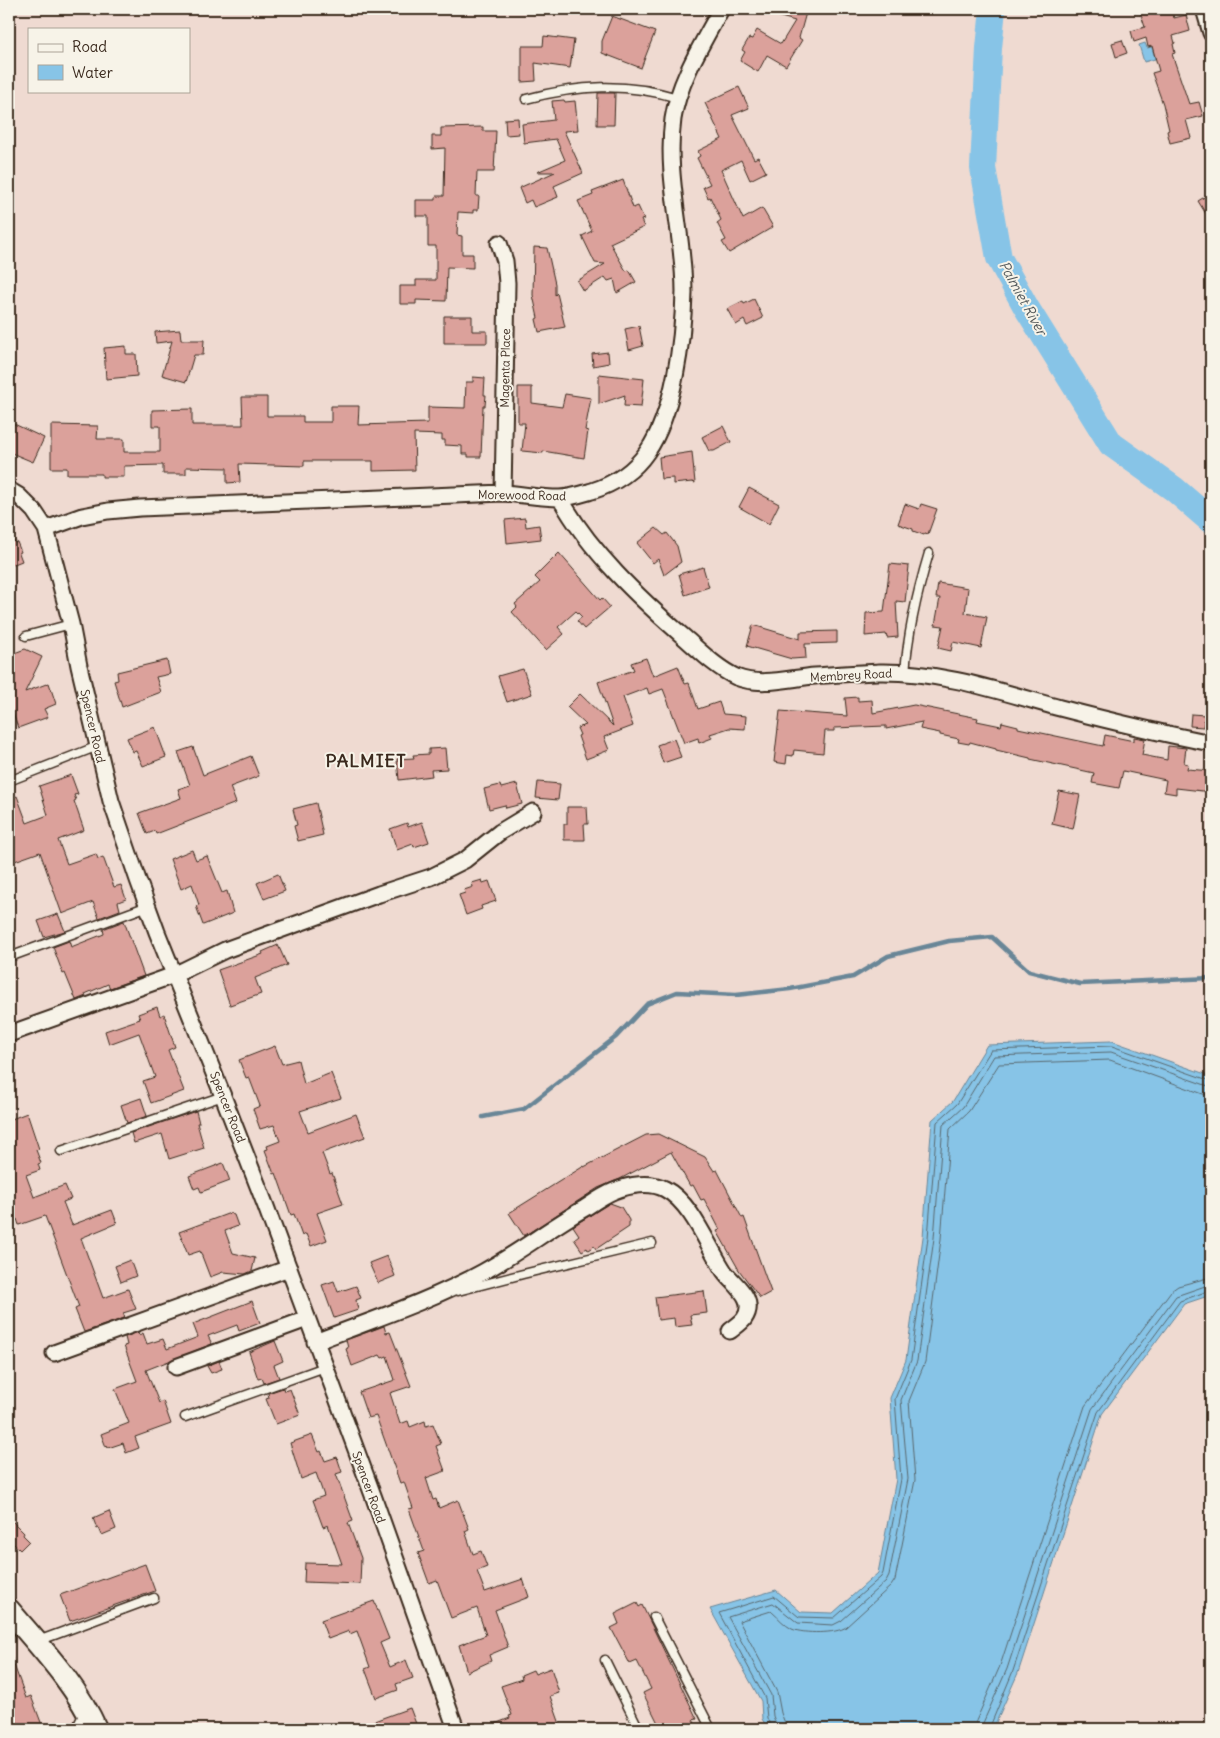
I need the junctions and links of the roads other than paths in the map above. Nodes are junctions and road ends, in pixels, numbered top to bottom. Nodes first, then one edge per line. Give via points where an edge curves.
1 (721, 9) edge
2 (1204, 9) edge
3 (1211, 33) edge
4 (526, 98) dead end
5 (678, 98) junction
6 (499, 243) dead end
7 (9, 490) edge
8 (503, 493) junction
9 (560, 498) junction
10 (46, 529) junction
11 (929, 554) dead end
12 (71, 624) junction
13 (26, 636) dead end
14 (905, 672) junction
15 (1211, 743) edge
16 (98, 746) junction
17 (9, 780) edge
18 (533, 812) dead end
19 (148, 906) junction
20 (15, 955) dead end
21 (174, 975) junction
22 (9, 1034) edge
23 (223, 1096) junction
24 (61, 1151) dead end
25 (652, 1243) dead end
26 (289, 1268) junction
27 (426, 1300) junction
28 (307, 1319) junction
29 (730, 1331) dead end
30 (315, 1342) junction
31 (54, 1353) dead end
32 (176, 1367) dead end
33 (325, 1367) junction
34 (185, 1416) dead end
35 (154, 1598) dead end
36 (9, 1610) edge
37 (654, 1617) dead end
38 (36, 1642) junction
39 (605, 1660) dead end
40 (86, 1708) junction
41 (76, 1729) edge
42 (96, 1729) edge
43 (456, 1729) edge
44 (639, 1729) edge
45 (711, 1729) edge

1 - 5 street, Morewood Road
2 - 3 street
4 - 5 lane via 560,90 604,86 645,90
5 - 9 street, Morewood Road via 673,119 672,169 684,291 682,335 660,430 646,454 625,475 608,486
6 - 8 street, Magenta Place via 507,283
7 - 10 street, Spencer Road via 34,510
8 - 9 street, Morewood Road
8 - 10 street, Morewood Road via 140,508 82,516
9 - 14 street, Membrey Road via 573,521 602,558 674,628 726,672 752,681
10 - 12 street, Spencer Road
11 - 14 lane via 913,610
12 - 13 lane
12 - 16 street, Spencer Road
14 - 15 street, Membrey Road via 980,686 1153,732
16 - 17 lane
16 - 19 street, Spencer Road via 111,801
18 - 21 street via 449,869 225,950
19 - 20 lane
19 - 21 street, Spencer Road
21 - 22 street
21 - 23 street, Spencer Road
23 - 24 lane
23 - 26 street, Spencer Road
25 - 27 lane
26 - 28 street, Spencer Road
26 - 31 street
27 - 29 street via 491,1268 612,1192 629,1185 650,1185 665,1189 677,1198 729,1278 745,1294 748,1304 745,1318
27 - 30 street
28 - 30 street, Spencer Road
28 - 32 street
30 - 33 street, Spencer Road
33 - 34 lane
33 - 43 street, Spencer Road
35 - 38 lane
36 - 38 street
37 - 45 lane
38 - 40 street
39 - 44 lane
40 - 41 lane
40 - 42 street

